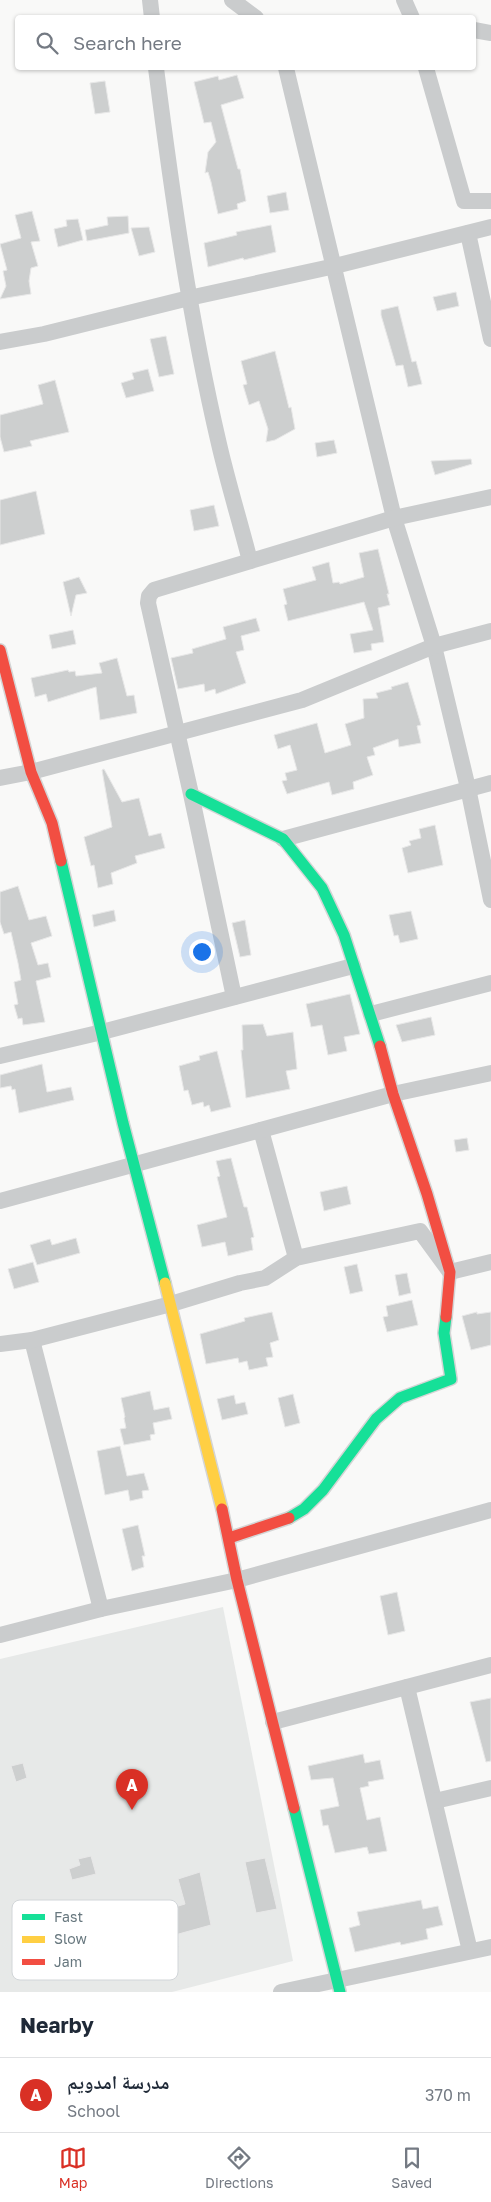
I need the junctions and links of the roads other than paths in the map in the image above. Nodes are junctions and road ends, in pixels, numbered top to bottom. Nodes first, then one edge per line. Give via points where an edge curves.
1 (150, 0) edge
2 (232, 0) edge
3 (404, 0) edge
4 (152, 15) edge
5 (252, 15) edge
6 (411, 15) edge
7 (476, 30) edge
8 (491, 33) edge
9 (156, 70) edge
10 (286, 70) edge
11 (427, 70) edge
12 (491, 201) edge
13 (491, 227) edge
14 (468, 233) junction
15 (335, 266) junction
16 (190, 298) junction
17 (491, 339) edge
18 (0, 342) edge
19 (491, 497) edge
20 (394, 518) junction
21 (250, 561) junction
22 (491, 631) edge
23 (434, 646) junction
24 (0, 650) edge
25 (178, 733) junction
26 (31, 772) junction
27 (0, 778) edge
28 (491, 783) edge
29 (468, 788) junction
30 (191, 794) junction
31 (284, 839) junction
32 (491, 900) edge
33 (353, 966) junction
34 (491, 983) edge
35 (234, 997) junction
36 (371, 1014) junction
37 (102, 1032) junction
38 (0, 1056) edge
39 (491, 1073) edge
40 (393, 1094) junction
41 (261, 1130) junction
42 (134, 1165) junction
43 (0, 1201) edge
44 (296, 1258) junction
45 (491, 1262) edge
46 (450, 1272) junction
47 (171, 1304) junction
48 (32, 1340) junction
49 (0, 1344) edge
50 (491, 1510) edge
51 (229, 1538) junction
52 (237, 1580) junction
53 (101, 1609) junction
54 (0, 1635) edge
55 (491, 1664) edge
56 (407, 1687) junction
57 (273, 1722) junction
58 (491, 1788) edge
59 (435, 1801) junction
60 (491, 1947) edge
61 (470, 1952) junction
62 (338, 1986) edge
63 (281, 1992) edge

1 - 4 street
2 - 5 street
3 - 6 street
7 - 8 street
9 - 16 street
10 - 15 street
11 - 12 street via 464,201
13 - 14 street
14 - 15 street
14 - 17 street
15 - 16 street
15 - 20 street
16 - 18 street
16 - 21 street via 219,445
19 - 20 street
20 - 21 street
20 - 23 street
21 - 25 street via 154,590 149,596
22 - 23 street
23 - 25 street via 302,700
23 - 29 street
24 - 26 street
25 - 26 street
25 - 30 street
26 - 27 street
26 - 37 street via 52,823
28 - 29 street
29 - 31 street
29 - 32 street
30 - 31 street
30 - 35 street
31 - 33 street via 322,888 344,935
33 - 35 street
33 - 36 street
34 - 36 street
35 - 37 street
36 - 40 street
37 - 38 street
37 - 42 street
39 - 40 street
40 - 41 street
40 - 46 street
41 - 42 street
41 - 44 street
42 - 43 street
42 - 47 street
44 - 46 street via 420,1231
44 - 47 street via 265,1278
45 - 46 street
46 - 51 street via 444,1333 451,1379 400,1398 376,1419 323,1490 304,1509 284,1520
47 - 48 street
47 - 51 street
48 - 49 street
48 - 53 street
50 - 52 street
51 - 52 street
52 - 53 street
52 - 57 street
53 - 54 street
55 - 56 street
56 - 57 street
56 - 59 street
57 - 62 street
58 - 59 street
59 - 61 street
60 - 61 street
61 - 62 street
62 - 63 street

